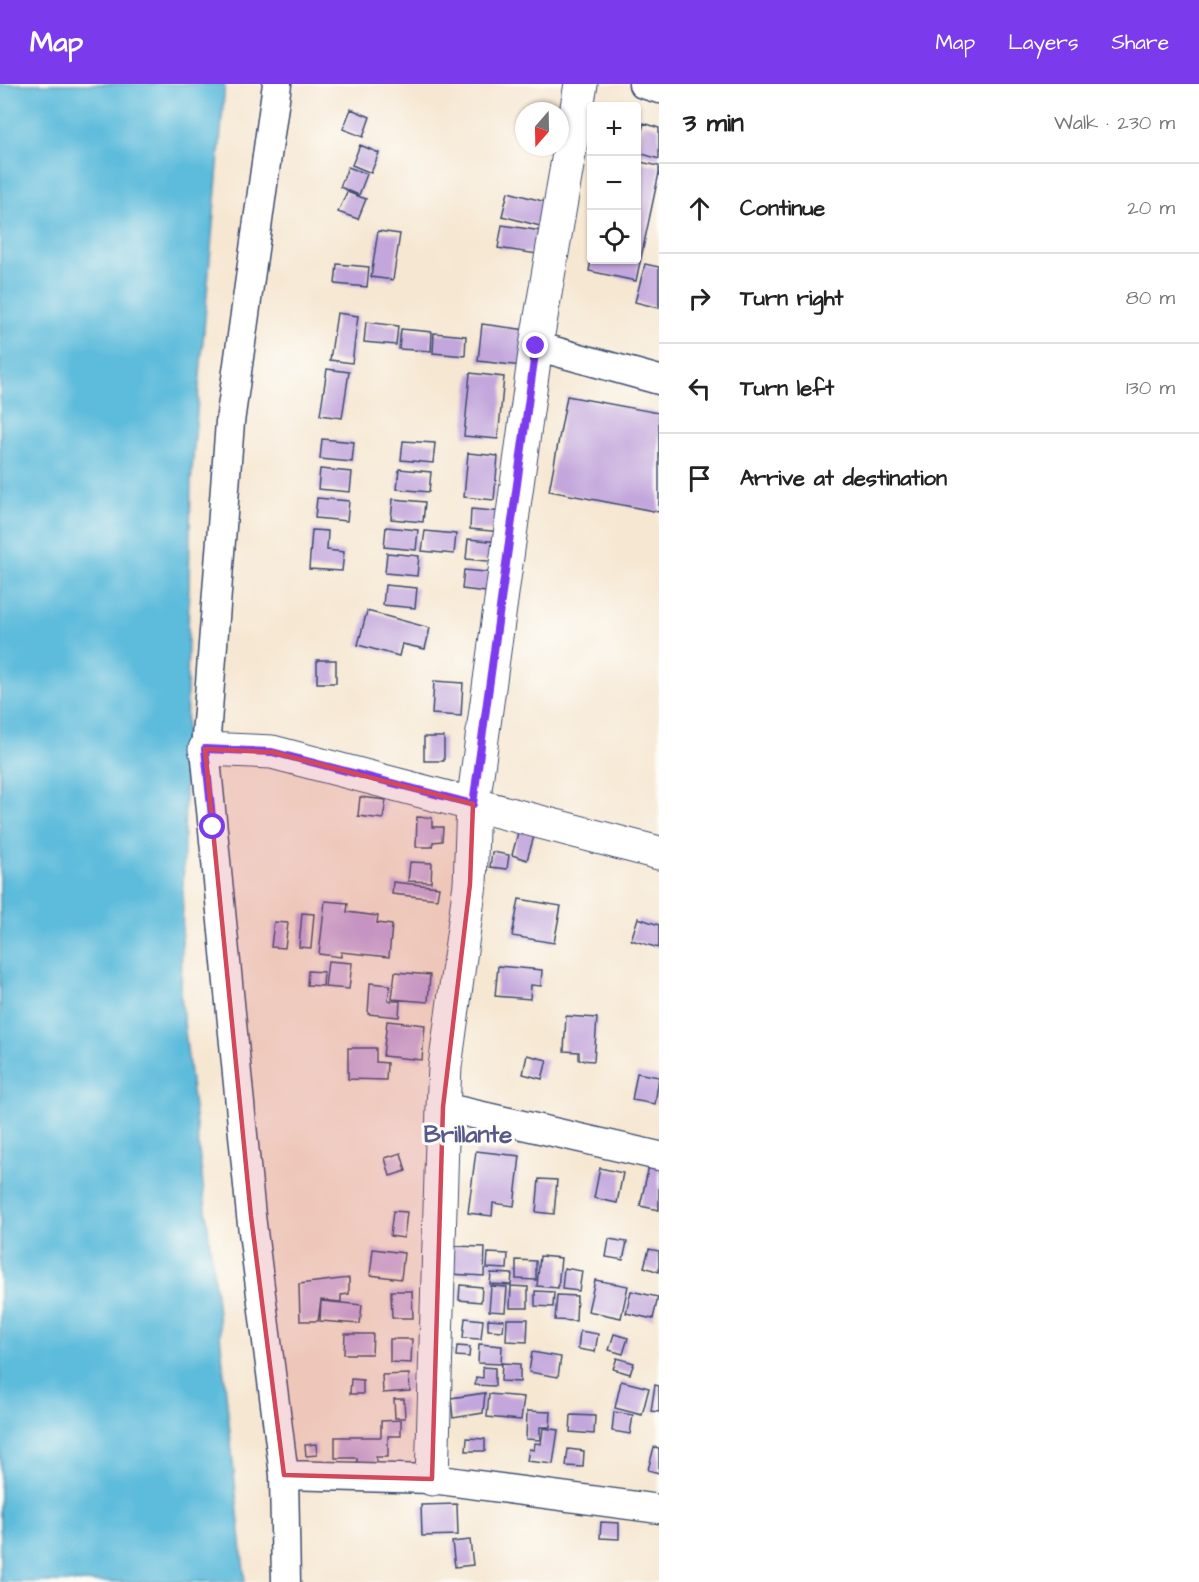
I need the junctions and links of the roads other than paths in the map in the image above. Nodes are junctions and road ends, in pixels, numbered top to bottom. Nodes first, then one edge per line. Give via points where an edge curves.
1 (277, 84) edge
2 (581, 84) edge
3 (644, 84) edge
4 (659, 89) edge
5 (536, 346) junction
6 (659, 380) edge
7 (205, 749) junction
8 (473, 804) junction
9 (659, 853) edge
10 (443, 1107) junction
11 (659, 1156) edge
12 (284, 1475) junction
13 (432, 1479) junction
14 (659, 1509) edge
15 (286, 1582) edge

1 - 7 street via 231,422
2 - 5 street
3 - 4 street
5 - 6 street
5 - 8 street
7 - 8 street via 272,752
7 - 12 street via 251,1216
8 - 9 street
8 - 10 street via 470,884
10 - 11 street
10 - 13 street
12 - 13 street
12 - 15 street
13 - 14 street

